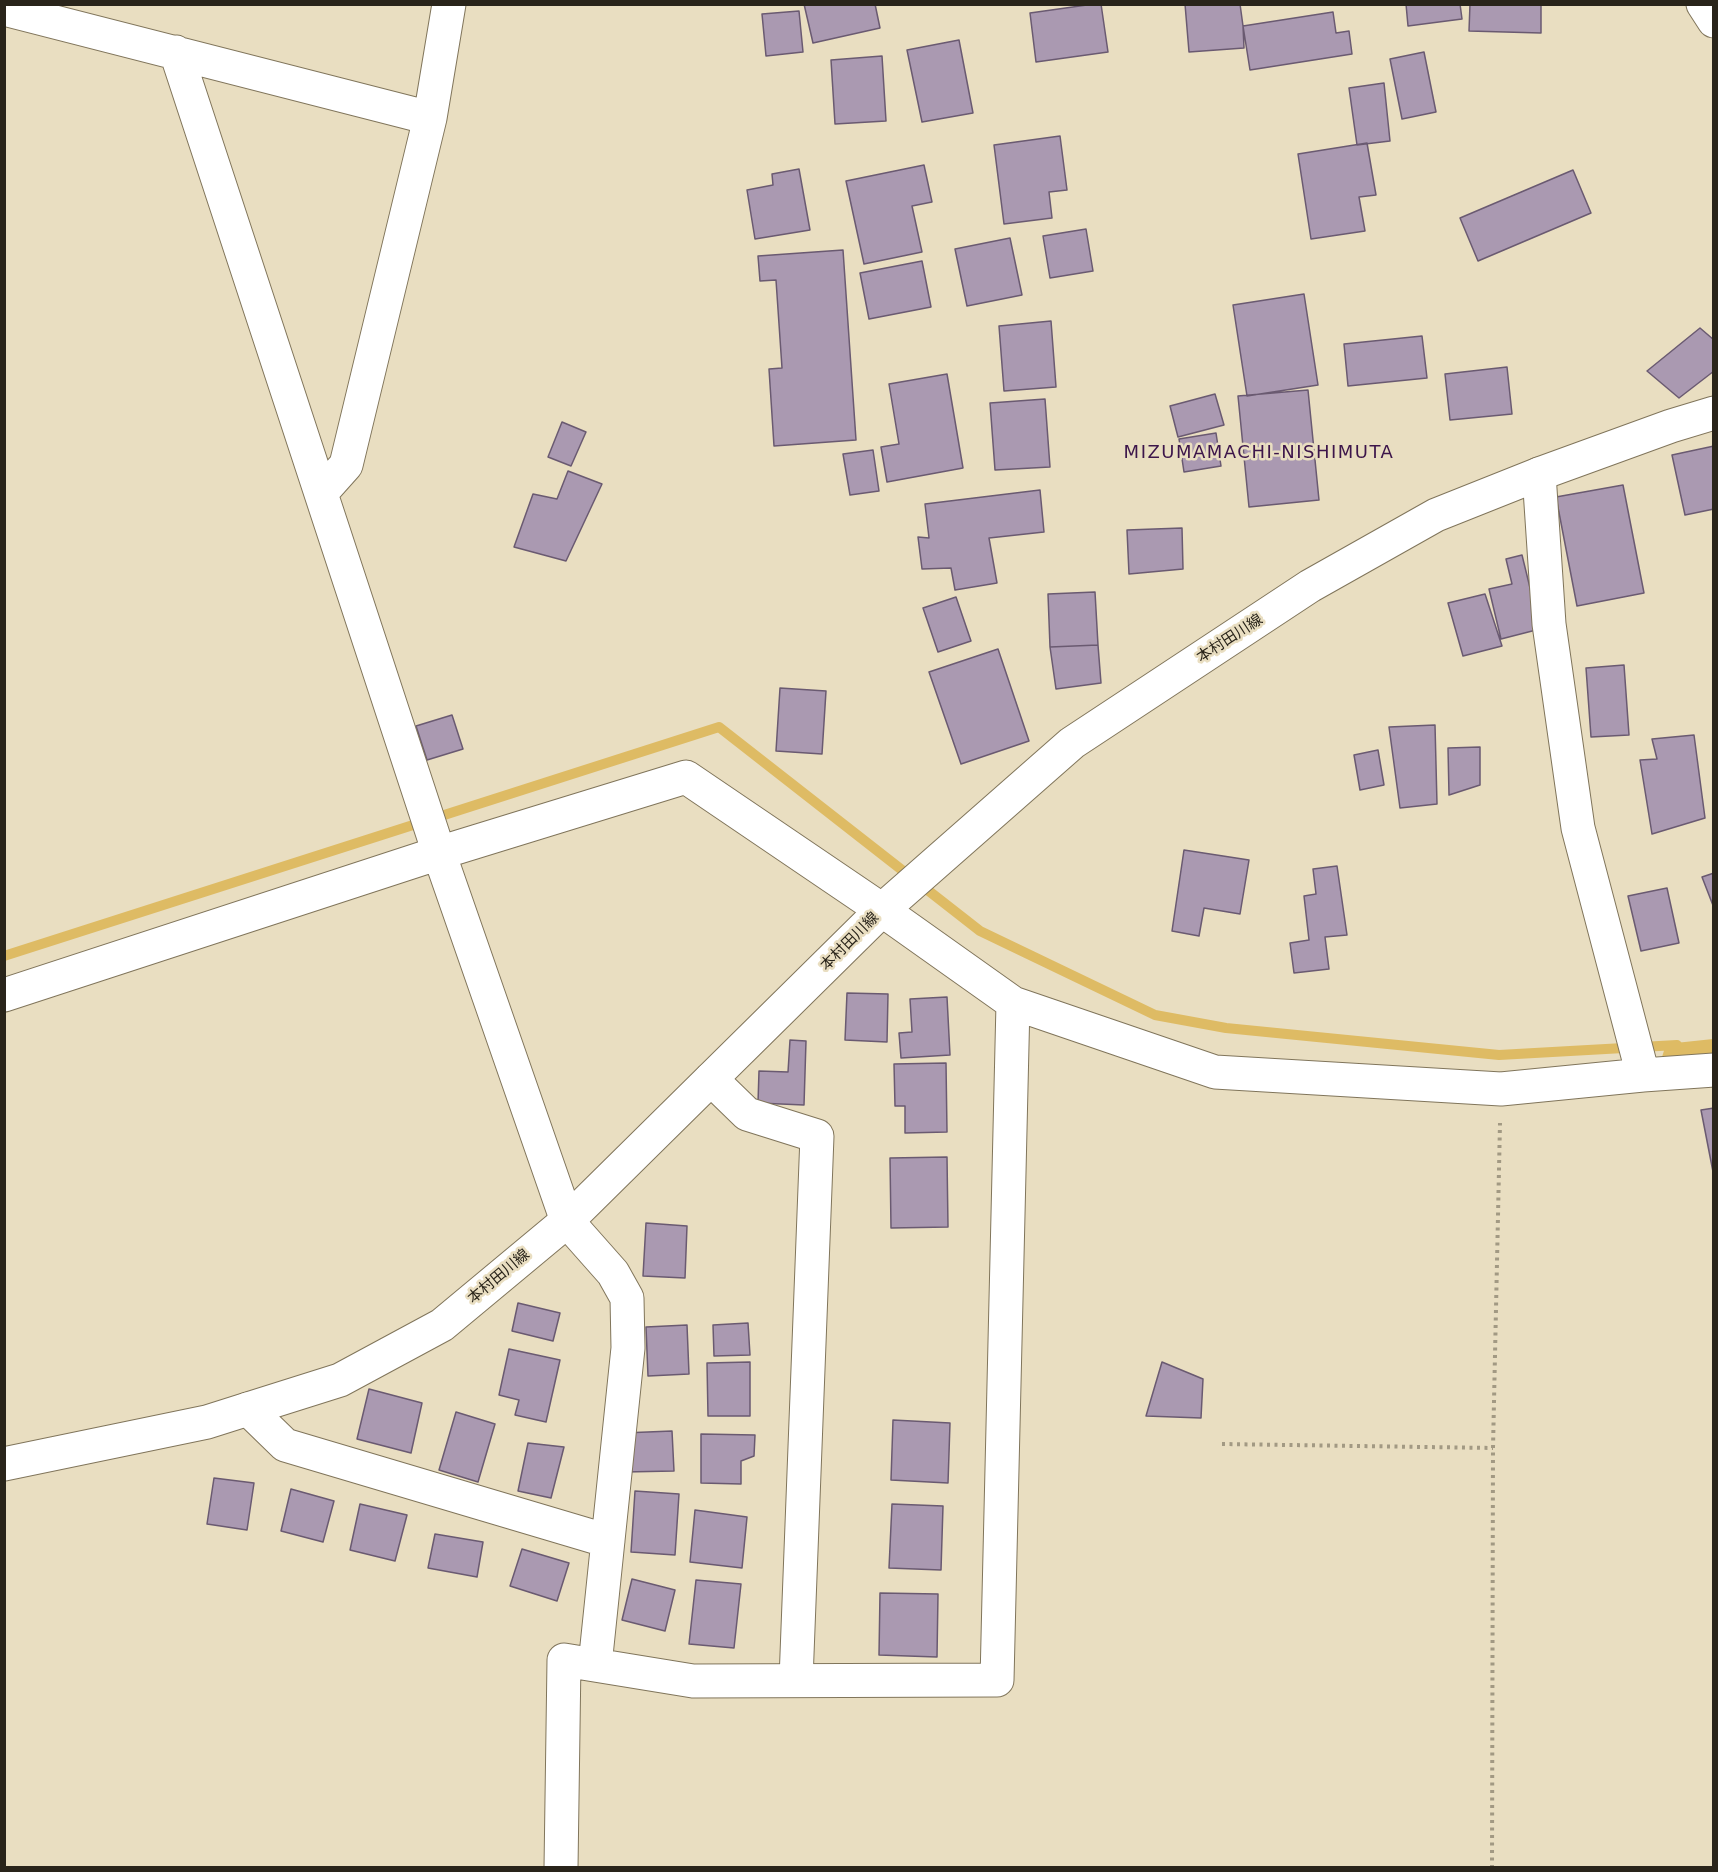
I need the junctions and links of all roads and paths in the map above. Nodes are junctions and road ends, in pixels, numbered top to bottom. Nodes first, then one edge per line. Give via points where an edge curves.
1 (449, 4) edge
2 (1703, 4) edge
3 (4, 9) edge
4 (1713, 21) edge
5 (176, 52) junction
6 (430, 118) junction
7 (1713, 413) edge
8 (1539, 474) junction
9 (321, 493) junction
10 (439, 853) junction
11 (882, 910) junction
12 (4, 994) edge
13 (1013, 1003) junction
14 (1713, 1070) edge
15 (1643, 1075) junction
16 (711, 1079) junction
17 (1501, 1089) junction
18 (567, 1221) junction
19 (248, 1409) junction
20 (1222, 1444) dead end
21 (1493, 1448) junction
22 (4, 1464) edge
23 (608, 1540) junction
24 (595, 1665) junction
25 (796, 1680) junction
26 (561, 1868) edge
27 (1492, 1868) edge

1 - 6 street
2 - 4 street
3 - 5 street
5 - 6 street
5 - 9 street
6 - 9 street via 345,465
7 - 8 street, 本村田川線
8 - 11 street, 本村田川線 via 1436,515 1321,580 1072,743
8 - 15 street via 1549,624 1578,828
9 - 10 street
10 - 11 street via 686,777
10 - 12 street
10 - 18 street
11 - 13 street
11 - 16 street, 本村田川線
13 - 17 street via 1215,1072
13 - 25 street via 997,1680
14 - 15 street
15 - 17 street
16 - 18 street, 本村田川線
16 - 25 street via 747,1114 817,1136
17 - 21 path
18 - 19 street, 本村田川線 via 441,1325 340,1380
18 - 23 street via 613,1273 627,1298 628,1348
19 - 22 street, 本村田川線 via 207,1422
19 - 23 street via 285,1445
20 - 21 path
21 - 27 path
23 - 24 street
24 - 25 street via 693,1681
24 - 26 street via 564,1660

